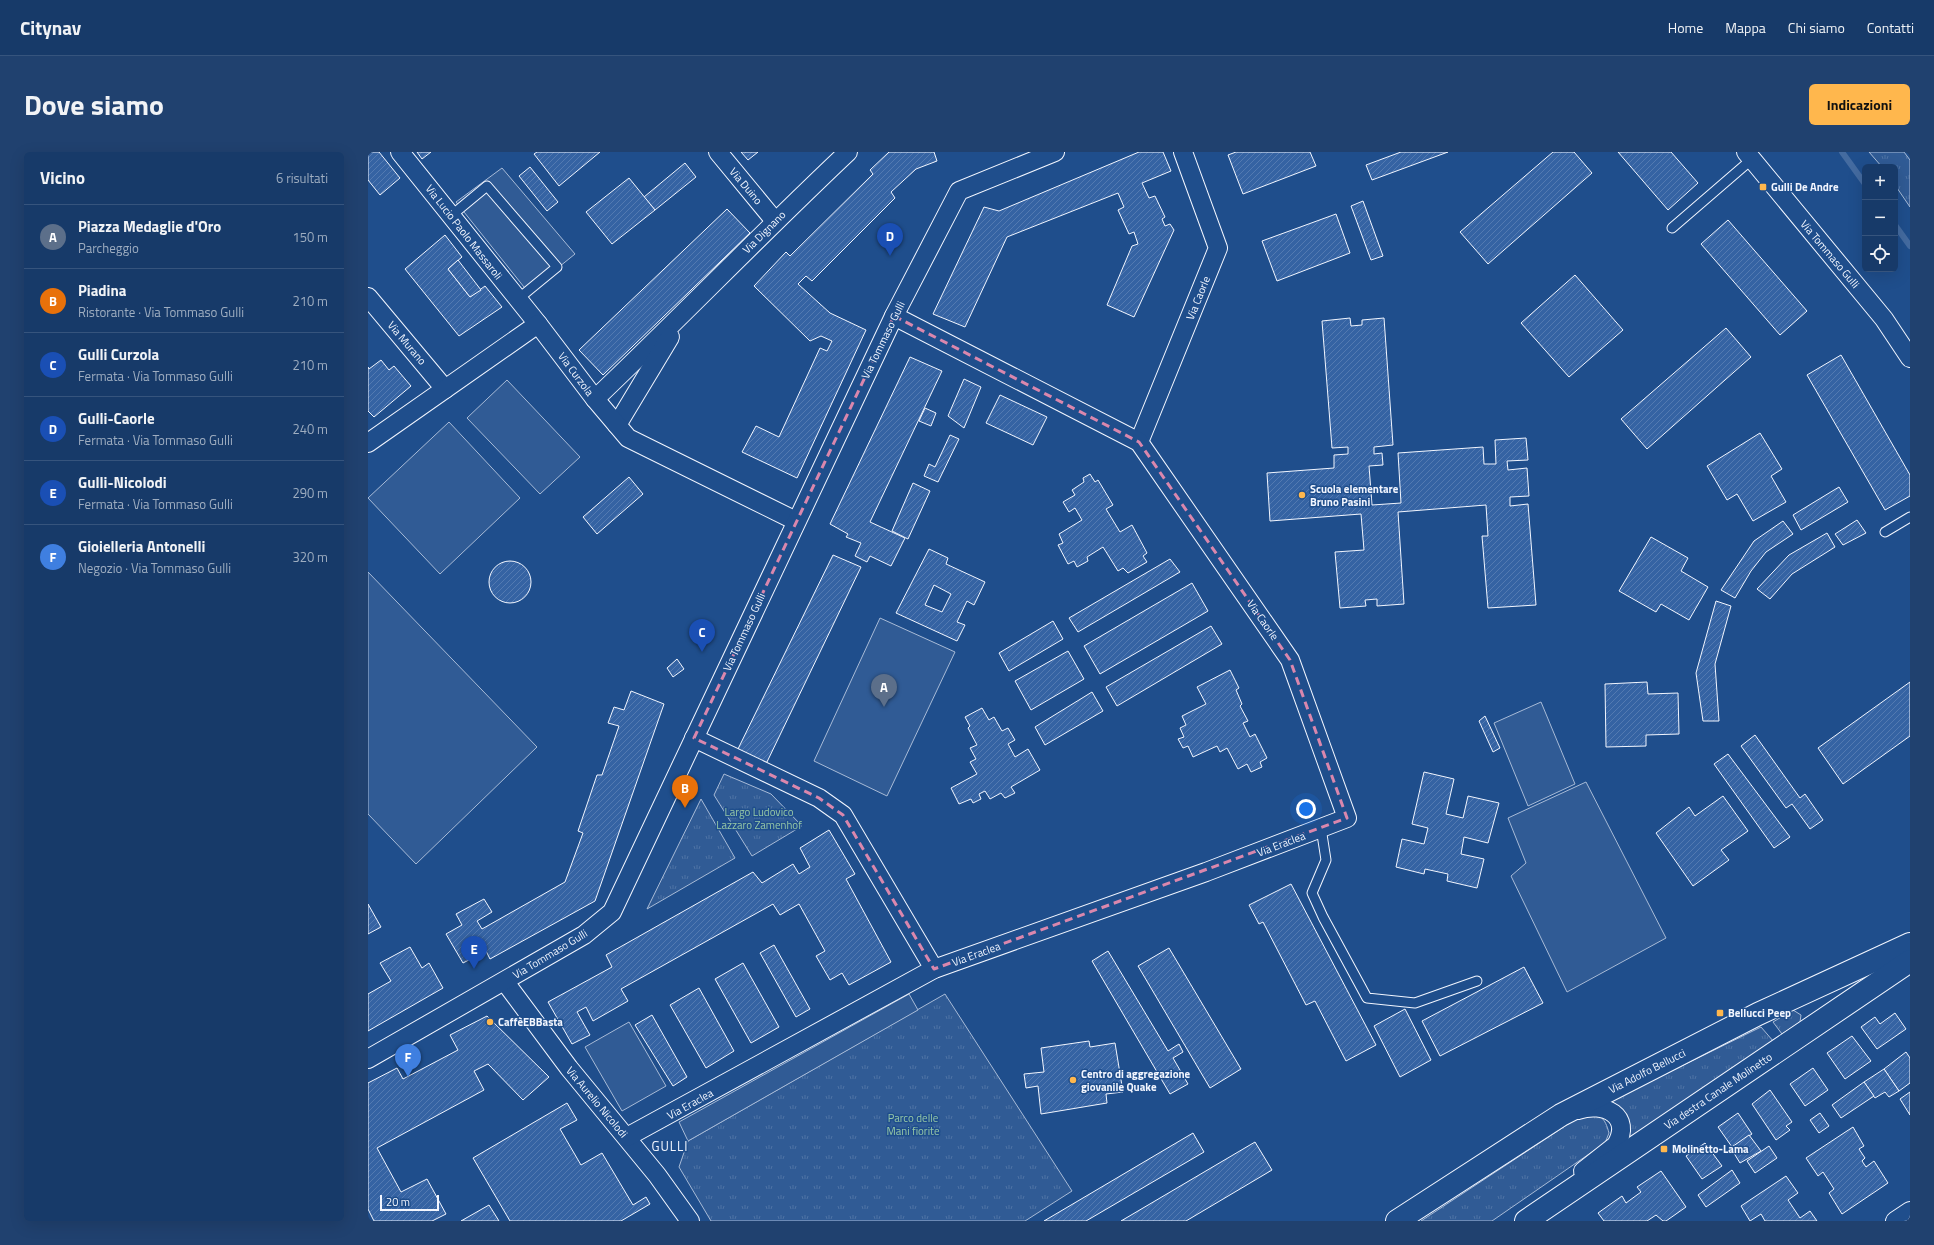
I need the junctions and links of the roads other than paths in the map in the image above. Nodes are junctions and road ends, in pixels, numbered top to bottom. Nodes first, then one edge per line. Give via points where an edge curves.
1 (400, 152) edge
2 (718, 152) edge
3 (848, 152) edge
4 (1055, 152) edge
5 (1183, 152) edge
6 (1749, 155) edge
7 (452, 215) junction
8 (775, 220) junction
9 (1672, 228) dead end
10 (368, 297) edge
11 (528, 311) junction
12 (683, 315) junction
13 (894, 316) junction
14 (1910, 358) edge
15 (445, 389) junction
16 (595, 399) junction
17 (617, 425) junction
18 (1139, 442) junction
19 (368, 443) edge
20 (1910, 517) edge
21 (796, 521) junction
22 (1885, 532) dead end
23 (694, 738) junction
24 (1347, 818) joint
25 (1321, 828) junction
26 (1910, 944) edge
27 (1910, 961) edge
28 (934, 969) junction
29 (1477, 981) dead end
30 (505, 982) junction
31 (368, 1059) edge
32 (1561, 1115) junction
33 (627, 1137) junction
34 (690, 1221) edge
35 (1397, 1221) edge
36 (1522, 1221) edge
37 (1526, 1221) edge

1 - 7 street, Via Lucio Paolo Massaroli
2 - 8 street, Via Duino
3 - 8 street, Via Dignano
4 - 13 street, Via Tommaso Gulli via 958,191
5 - 18 street, Via Caorle via 1218,248
6 - 9 lane
6 - 14 street, Via Tommaso Gulli via 1884,319
7 - 11 street, Via Lucio Paolo Massaroli
7 - 11 lane via 488,186 557,267
8 - 12 street, Via Dignano
10 - 15 street, Via Murano
11 - 15 street
11 - 16 street, Via Curzola
12 - 16 street, Via Dignano
12 - 17 street, Via Dignano
13 - 18 street, Via Caorle
13 - 21 street, Via Tommaso Gulli
15 - 19 street
16 - 17 street, Via Curzola
17 - 21 street, Via Curzola via 628,438
18 - 24 street, Via Caorle via 1290,660
20 - 22 lane
21 - 23 street, Via Tommaso Gulli
23 - 28 street via 819,798 843,814
23 - 30 street, Via Tommaso Gulli via 612,912 584,935
24 - 25 street, Via Eraclea
25 - 28 street, Via Eraclea
25 - 29 lane via 1326,860 1312,893 1367,998 1415,1003
26 - 32 street, Via Adolfo Bellucci via 1758,1014
27 - 37 street, Via destra Canale Molinetto
28 - 33 street, Via Eraclea
30 - 31 street, Via Tommaso Gulli
30 - 33 street, Via Aurelio Nicolodi via 569,1068
32 - 35 street, Via Adolfo Bellucci
32 - 36 street via 1587,1106 1606,1108 1614,1114 1620,1124 1619,1139 1616,1145
33 - 34 street, Via Aurelio Nicolodi

